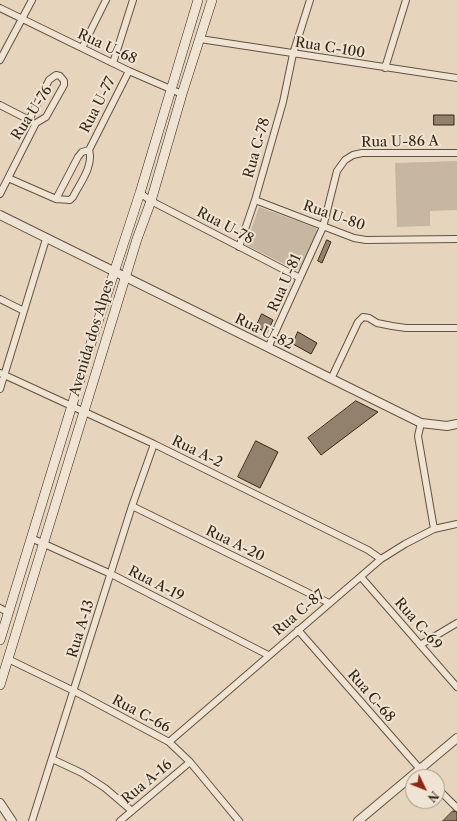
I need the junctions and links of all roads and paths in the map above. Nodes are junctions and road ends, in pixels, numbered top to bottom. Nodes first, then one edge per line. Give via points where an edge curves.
1 (32, 0) edge
2 (106, 0) edge
3 (132, 0) edge
4 (198, 0) edge
5 (212, 0) edge
6 (310, 0) edge
7 (406, 0) edge
8 (0, 8) edge
9 (23, 19) junction
10 (200, 39) junction
11 (82, 48) junction
12 (293, 54) junction
13 (0, 60) edge
14 (113, 63) junction
15 (385, 68) junction
16 (129, 71) junction
17 (457, 78) edge
18 (171, 90) junction
19 (182, 94) junction
20 (0, 105) edge
21 (29, 120) junction
22 (36, 123) junction
23 (89, 150) junction
24 (457, 153) edge
25 (8, 178) junction
26 (140, 193) junction
27 (0, 194) edge
28 (56, 199) junction
29 (255, 200) junction
30 (151, 201) junction
31 (0, 215) edge
32 (322, 227) junction
33 (46, 239) junction
34 (457, 239) edge
35 (239, 247) junction
36 (114, 273) junction
37 (125, 278) junction
38 (300, 278) junction
39 (0, 299) edge
40 (24, 311) junction
41 (457, 328) edge
42 (268, 348) junction
43 (2, 374) edge
44 (331, 379) junction
45 (0, 389) edge
46 (72, 407) junction
47 (85, 412) junction
48 (421, 424) junction
49 (457, 424) edge
50 (154, 444) junction
51 (132, 506) junction
52 (457, 524) edge
53 (434, 529) junction
54 (31, 538) junction
55 (43, 544) junction
56 (381, 559) junction
57 (111, 574) junction
58 (361, 577) junction
59 (329, 604) junction
60 (4, 610) edge
61 (457, 623) edge
62 (298, 630) junction
63 (0, 640) edge
64 (420, 645) junction
65 (268, 655) junction
66 (8, 659) junction
67 (0, 684) edge
68 (457, 687) edge
69 (74, 691) junction
70 (457, 738) edge
71 (169, 742) junction
72 (52, 759) junction
73 (190, 762) junction
74 (418, 769) edge
75 (420, 769) edge
76 (405, 782) edge
77 (445, 796) edge
78 (0, 803) edge
79 (457, 808) edge
80 (132, 810) junction
81 (12, 821) edge
82 (32, 821) edge
83 (120, 821) edge
84 (239, 821) edge
85 (358, 821) edge

1 - 9 street
2 - 11 street
3 - 14 street
4 - 18 main road, Avenida dos Alpes
5 - 10 main road, Avenida dos Alpes
6 - 12 street, Rua C-78
7 - 15 street
8 - 9 street, Rua U-68
9 - 11 street, Rua U-68
9 - 13 street
10 - 12 street, Rua C-100
10 - 19 main road, Avenida dos Alpes
11 - 14 street, Rua U-68
12 - 15 street, Rua C-100
12 - 29 street, Rua C-78 via 283,102
14 - 16 street, Rua U-68
15 - 17 street, Rua C-100
16 - 18 street, Rua U-68
16 - 23 street, Rua U-77
18 - 19 street, Rua U-68
18 - 26 main road, Avenida dos Alpes
19 - 30 main road, Avenida dos Alpes
20 - 21 street
21 - 22 street
21 - 22 street, Rua U-76 via 49,80 56,75 60,76 64,85 46,118
22 - 25 street, Rua U-76
23 - 28 street, Rua U-77 via 82,152 78,157
23 - 28 street, Rua U-77 via 90,163 73,197 66,201
24 - 32 street, Rua U-86 A via 353,155 336,171
25 - 27 street, Rua U-76
25 - 28 street
26 - 30 street, Rua U-78
26 - 36 main road, Avenida dos Alpes
29 - 32 street, Rua U-80
29 - 35 street, Rua C-78
30 - 35 street, Rua U-78
30 - 37 main road, Avenida dos Alpes
31 - 33 street, Rua U-82
32 - 34 street, Rua U-80 via 366,240
32 - 38 street, Rua U-81
33 - 36 street, Rua U-82
33 - 40 street
35 - 38 street, Rua U-78
36 - 37 street, Rua U-82
36 - 46 main road, Avenida dos Alpes
37 - 42 street, Rua U-82
37 - 47 main road, Avenida dos Alpes
38 - 42 street, Rua U-81
39 - 40 street
40 - 43 street
41 - 44 street via 406,328 377,323 363,316
42 - 44 street, Rua U-82
43 - 45 street
43 - 46 street, Rua A-2
44 - 48 street, Rua U-82
46 - 47 street, Rua A-2
46 - 54 main road, Avenida dos Alpes
47 - 50 street, Rua A-2
47 - 55 main road, Avenida dos Alpes
48 - 49 street
48 - 53 street via 418,436
50 - 51 street, Rua A-13
50 - 56 street, Rua A-2 via 368,550
51 - 57 street, Rua A-13
51 - 59 street, Rua A-20
52 - 53 street, Rua C-87
53 - 56 street, Rua C-87
54 - 55 street, Rua A-19
54 - 60 main road, Avenida dos Alpes
55 - 57 street, Rua A-19
55 - 66 main road, Avenida dos Alpes
56 - 58 street, Rua C-87
57 - 65 street, Rua A-19
57 - 69 street, Rua A-13
58 - 59 street, Rua C-87
58 - 64 street, Rua C-69
59 - 62 street, Rua C-87
60 - 63 main road, Avenida dos Alpes
61 - 64 street
62 - 65 street, Rua C-87
62 - 74 street, Rua C-68
64 - 68 street, Rua C-69
65 - 71 street, Rua C-87
66 - 67 main road, Avenida dos Alpes
66 - 69 street, Rua C-66
69 - 71 street, Rua C-66
69 - 72 street, Rua A-13
70 - 75 street
71 - 73 street, Rua C-66
72 - 80 street via 106,788
72 - 82 street, Rua A-13
73 - 80 street, Rua A-16
73 - 84 street, Rua C-66
76 - 85 street
77 - 79 street
78 - 81 street
80 - 83 street, Rua A-16

